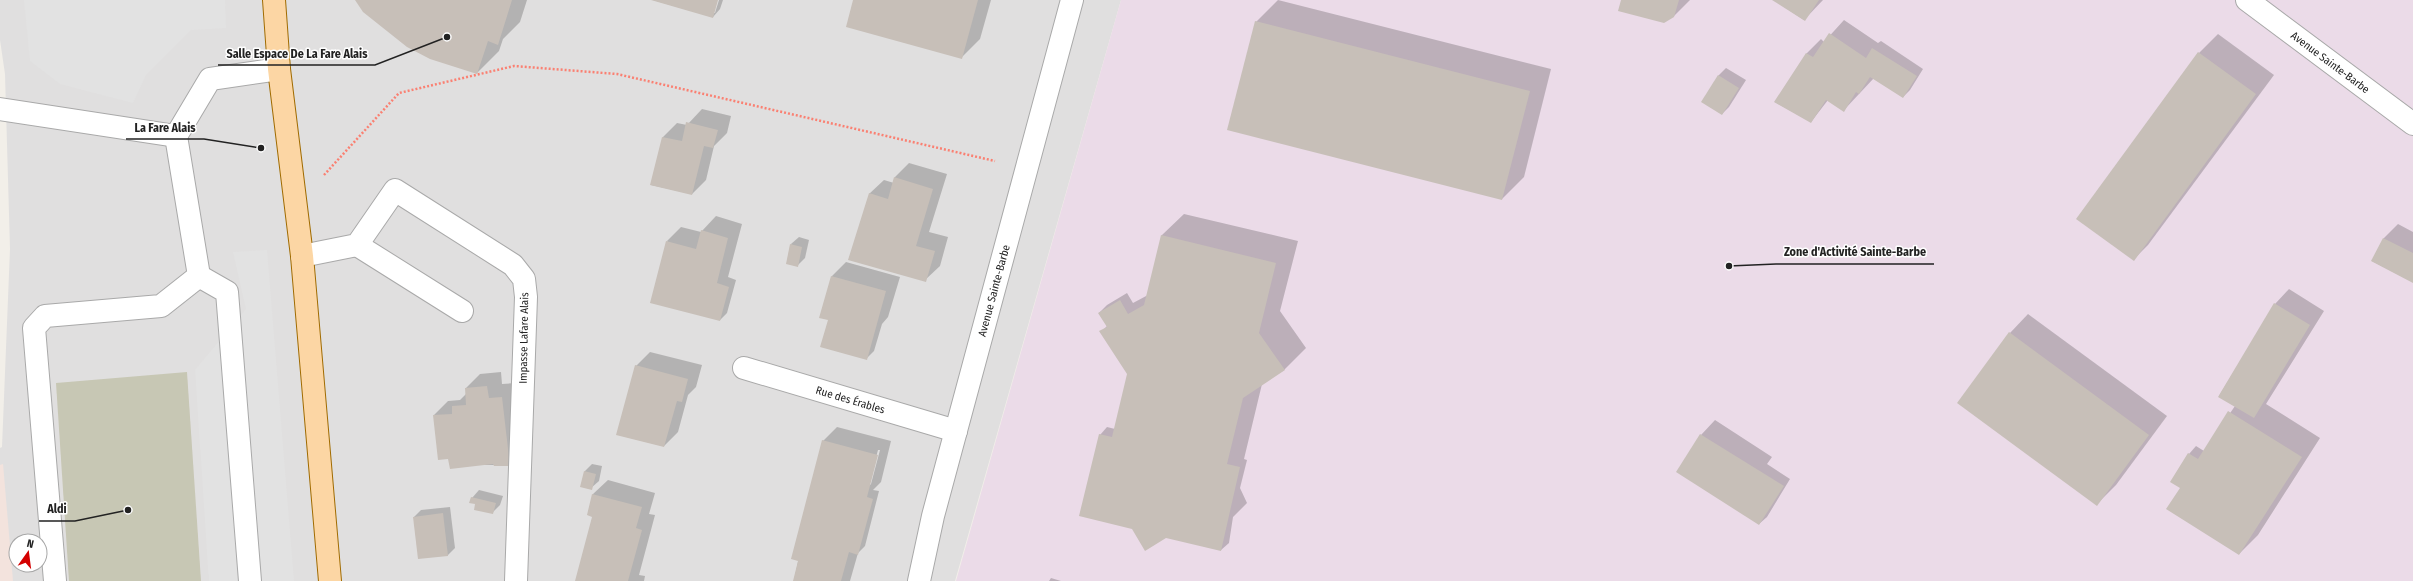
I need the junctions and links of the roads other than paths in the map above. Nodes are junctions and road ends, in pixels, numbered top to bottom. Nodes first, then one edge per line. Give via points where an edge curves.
1 (274, 0) edge
2 (1072, 0) edge
3 (2247, 0) edge
4 (279, 69) junction
5 (0, 109) edge
6 (2413, 124) edge
7 (176, 136) junction
8 (358, 245) junction
9 (302, 256) junction
10 (199, 276) junction
11 (462, 311) dead end
12 (744, 368) dead end
13 (956, 431) junction
14 (55, 581) edge
15 (250, 581) edge
16 (330, 581) edge
17 (516, 581) edge
18 (919, 581) edge

1 - 4 main road
2 - 13 street, Avenue Sainte-Barbe
3 - 6 street, Avenue Sainte-Barbe
4 - 7 street via 210,79
4 - 9 main road
5 - 7 street
7 - 10 street
8 - 9 street
8 - 11 street
8 - 17 street, Impasse Lafare Alais via 395,190 513,265 524,279 526,297
9 - 16 main road
10 - 14 street via 161,306 45,316 34,328
10 - 15 street via 227,292
12 - 13 street, Rue des Érables
13 - 18 street, Avenue Sainte-Barbe

